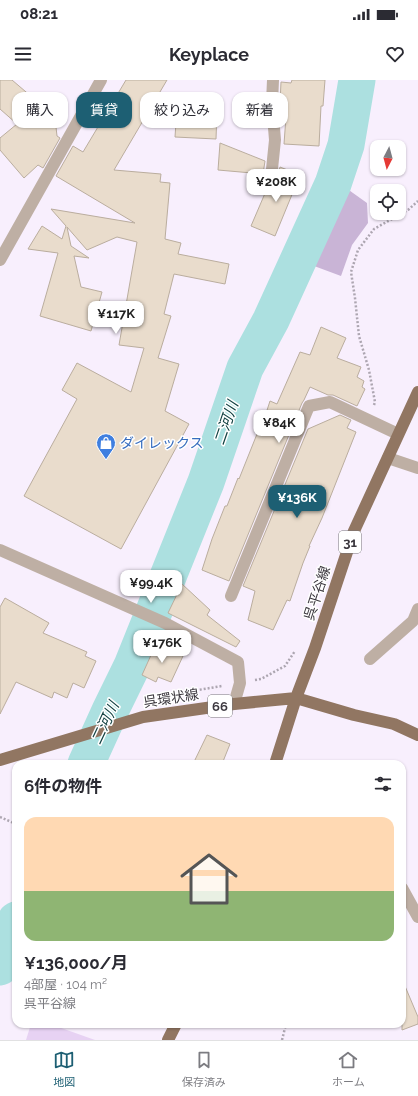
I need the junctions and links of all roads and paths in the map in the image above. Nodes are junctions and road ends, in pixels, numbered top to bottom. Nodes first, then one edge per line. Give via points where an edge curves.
1 (101, 80) edge
2 (273, 80) edge
3 (268, 184) dead end
4 (418, 201) edge
5 (0, 260) edge
6 (418, 392) edge
7 (368, 420) junction
8 (398, 434) junction
9 (388, 458) junction
10 (418, 468) edge
11 (0, 550) edge
12 (231, 596) dead end
13 (418, 609) edge
14 (370, 659) dead end
15 (296, 698) junction
16 (234, 704) junction
17 (418, 735) edge
18 (0, 760) edge
19 (276, 760) edge
20 (0, 817) edge
21 (12, 822) edge
22 (406, 895) edge
23 (418, 917) edge
24 (174, 1028) edge
25 (285, 1028) edge
26 (168, 1040) edge
27 (282, 1040) edge

1 - 5 street
2 - 3 street via 275,140
4 - 7 path via 408,210 374,229 358,250 351,272 359,336 375,402
6 - 8 main road, 呉平谷線 / 31
7 - 8 street
7 - 12 street via 330,402 309,406
8 - 9 main road, 呉平谷線 / 31
9 - 10 street
9 - 15 main road, 呉平谷線 / 31 via 354,531
11 - 16 street via 165,623 238,662 240,683
13 - 14 street via 413,621
15 - 16 main road, 呉環状線 / 66
15 - 17 main road, 呉環状線 / 66 via 394,724
15 - 19 main road, 呉平谷線 / 31
16 - 18 main road, 呉環状線 / 66 via 143,717
20 - 21 path
22 - 23 street
24 - 26 main road
25 - 27 path

